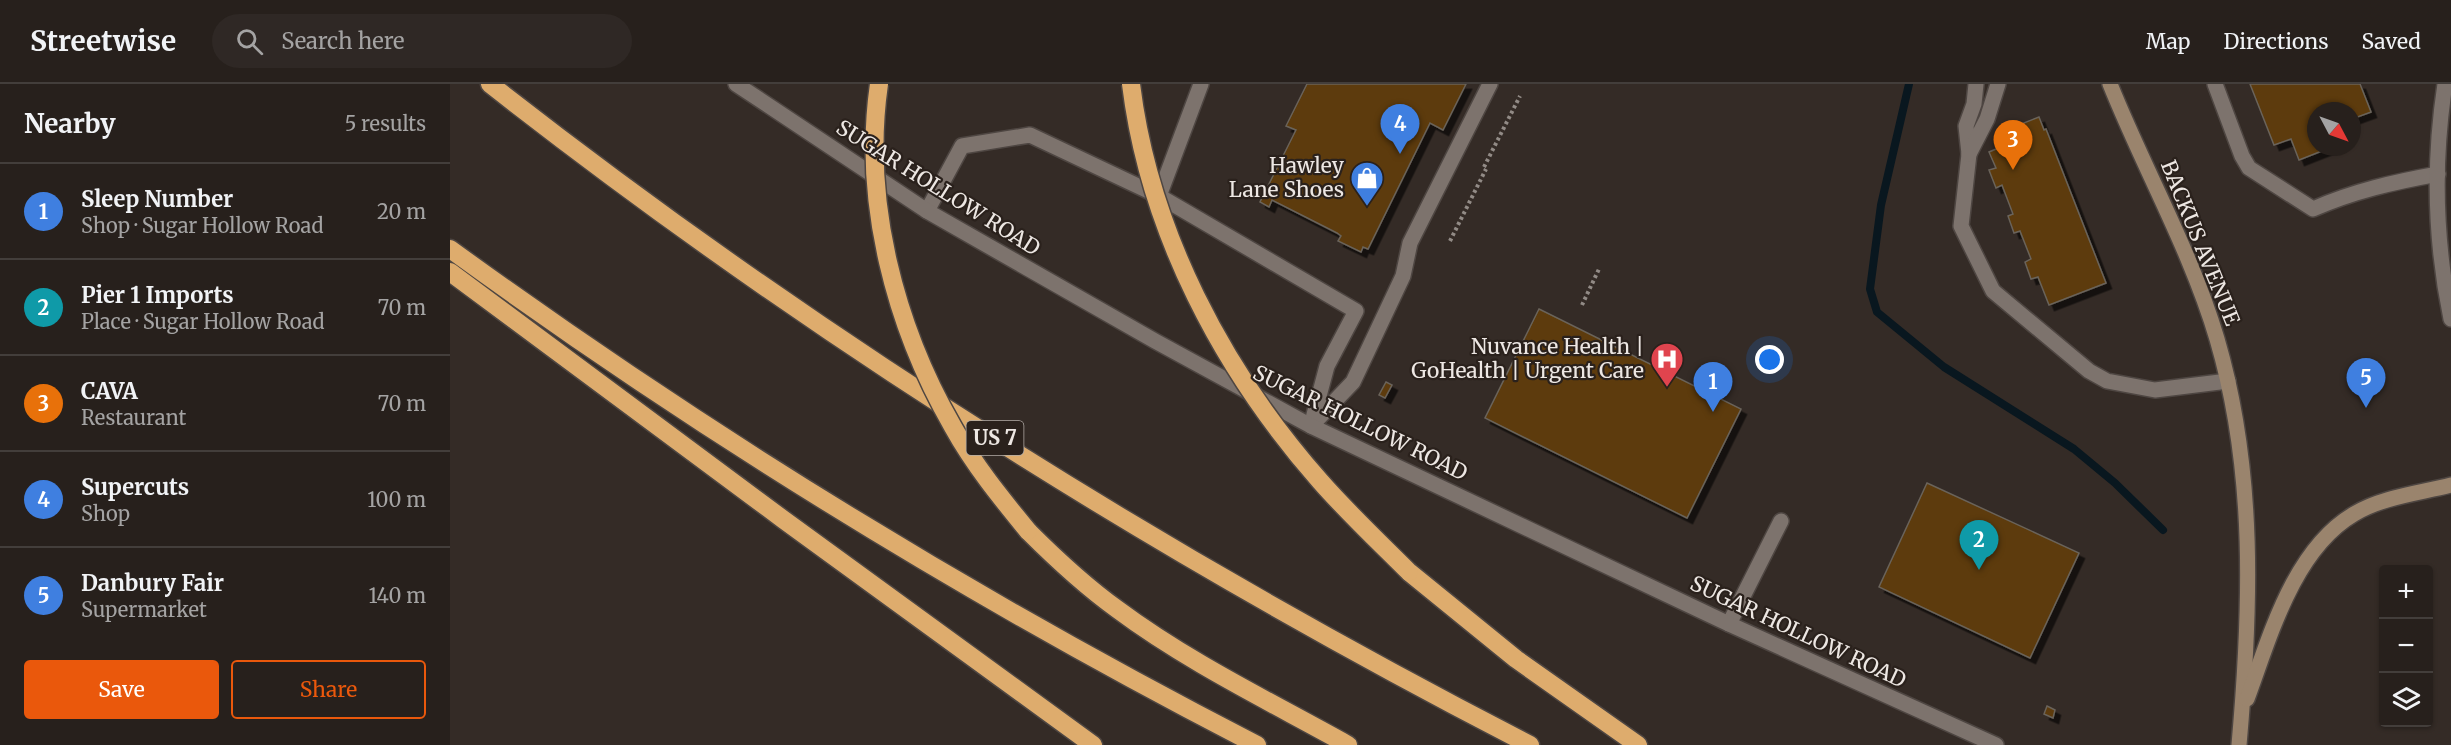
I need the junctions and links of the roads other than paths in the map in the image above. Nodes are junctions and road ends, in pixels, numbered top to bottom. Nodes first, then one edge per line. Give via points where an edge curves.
1 (490, 84) edge
2 (736, 84) edge
3 (879, 84) edge
4 (1131, 84) edge
5 (1201, 84) edge
6 (1490, 84) edge
7 (1976, 84) edge
8 (1998, 84) edge
9 (2110, 84) edge
10 (2215, 84) edge
11 (2445, 84) edge
12 (1969, 154) junction
13 (2438, 174) junction
14 (1159, 196) junction
15 (927, 211) junction
16 (450, 249) edge
17 (450, 272) edge
18 (2451, 319) edge
19 (2228, 381) junction
20 (1311, 426) junction
21 (2451, 485) edge
22 (1781, 521) dead end
23 (1729, 624) junction
24 (2241, 716) junction
25 (1093, 745) edge
26 (1257, 745) edge
27 (1348, 745) edge
28 (1530, 745) edge
29 (1638, 745) edge
30 (1996, 745) edge
31 (2239, 745) edge

1 - 28 highway, US 7 via 702,242 985,432 1232,581
2 - 15 street, SUGAR HOLLOW ROAD
3 - 27 highway, bridge via 875,156 879,211 890,270 927,379 953,429 987,480 1028,531 1117,610
4 - 29 highway, bridge via 1146,165 1186,274 1212,326 1278,429 1320,481 1409,572 1516,659
5 - 14 street
6 - 20 street via 1410,243 1403,276 1353,382
7 - 12 street via 1966,126
8 - 12 street via 1987,119
9 - 19 main road, BACKUS AVENUE via 2199,284
10 - 13 street via 2250,168 2313,209 2378,185
11 - 13 street
12 - 19 street via 1961,226 1993,291 2089,371 2107,381 2155,390
13 - 18 street via 2440,256
14 - 15 street via 1030,135 962,146
14 - 20 street via 1356,311 1327,366
15 - 20 street, SUGAR HOLLOW ROAD
16 - 26 highway via 628,372 802,485 1057,637
17 - 25 highway
19 - 24 main road, BACKUS AVENUE via 2243,468 2249,562
20 - 23 street, SUGAR HOLLOW ROAD
21 - 24 main road via 2375,504 2353,514 2313,552 2278,614
22 - 23 street
23 - 30 street, SUGAR HOLLOW ROAD
24 - 31 main road, BACKUS AVENUE

